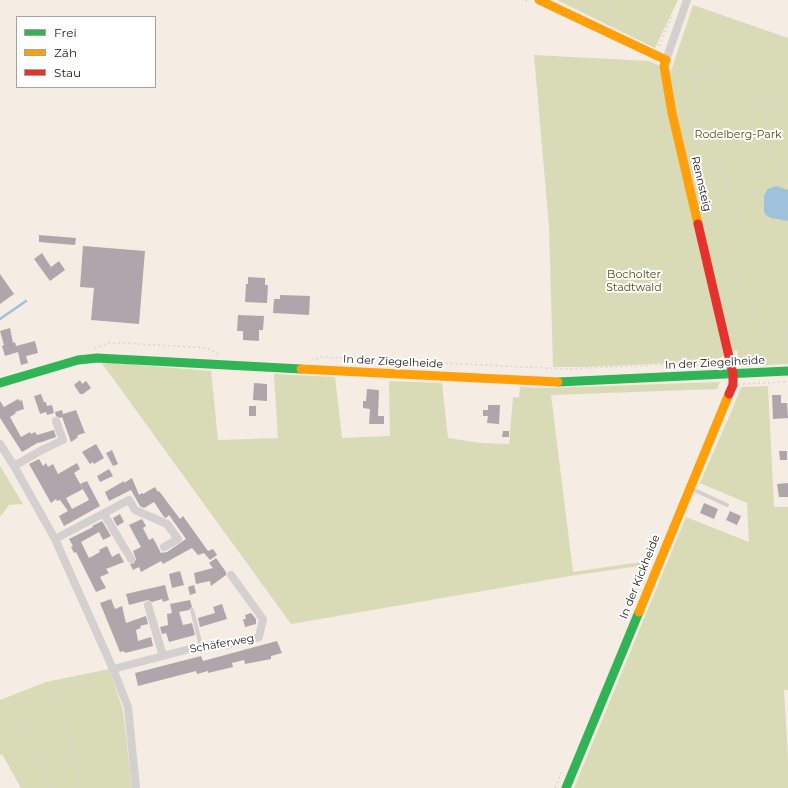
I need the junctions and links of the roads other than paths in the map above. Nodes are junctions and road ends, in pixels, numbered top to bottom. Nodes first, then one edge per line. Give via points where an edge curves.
1 (539, 0) edge
2 (687, 0) edge
3 (666, 60) junction
4 (788, 371) edge
5 (733, 374) junction
6 (0, 383) edge
7 (56, 421) dead end
8 (0, 444) edge
9 (14, 466) junction
10 (690, 488) junction
11 (727, 505) dead end
12 (104, 514) junction
13 (55, 539) junction
14 (164, 547) dead end
15 (131, 559) dead end
16 (230, 575) dead end
17 (148, 606) dead end
18 (192, 610) dead end
19 (201, 646) junction
20 (163, 656) junction
21 (113, 669) junction
22 (136, 788) edge
23 (566, 788) edge

1 - 3 street
2 - 3 street, Rennsteig
3 - 5 street, Rennsteig via 664,66 672,113
4 - 5 street, In der Ziegelheide
5 - 6 street, In der Ziegelheide via 560,382 97,358 78,360
5 - 10 street, In der Kickheide via 733,385
7 - 9 street via 63,440
8 - 9 street
9 - 13 street
10 - 11 lane
10 - 23 street, In der Kickheide
12 - 13 street
12 - 14 street via 129,500 135,510 167,524 170,528 178,539
12 - 15 street
13 - 21 street
16 - 19 street, Schäferweg via 263,619 259,637 226,645
17 - 20 street
18 - 19 lane
19 - 20 street, Schäferweg
20 - 21 street, Schäferweg
21 - 22 street via 128,707

